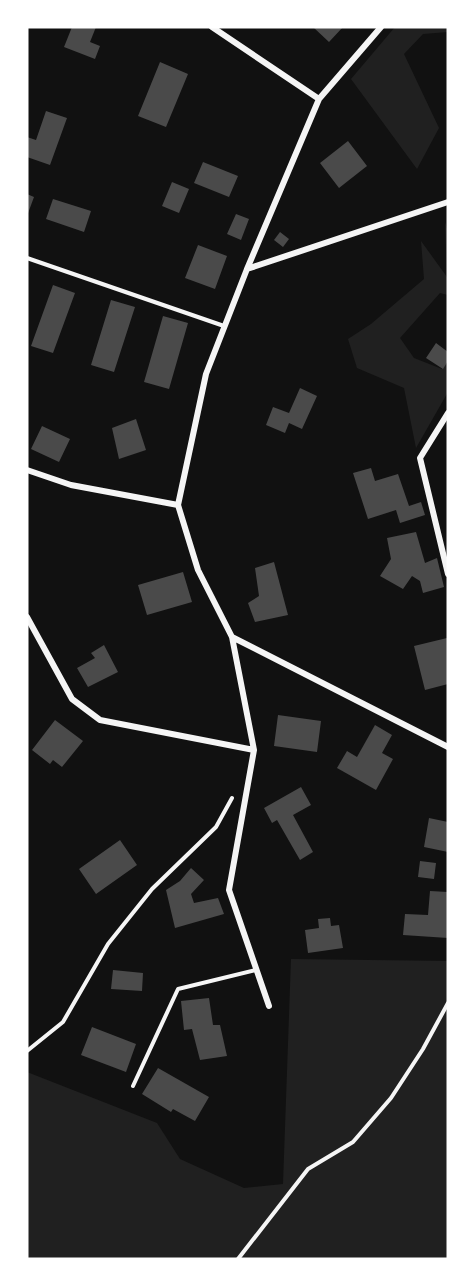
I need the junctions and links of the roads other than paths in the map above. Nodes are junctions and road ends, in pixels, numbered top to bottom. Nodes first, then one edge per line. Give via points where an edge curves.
1 (212, 27) edge
2 (381, 27) edge
3 (319, 99) junction
4 (448, 201) edge
5 (27, 258) edge
6 (247, 269) junction
7 (225, 326) junction
8 (448, 412) edge
9 (27, 470) edge
10 (177, 505) junction
11 (448, 574) edge
12 (27, 617) edge
13 (232, 637) junction
14 (448, 747) edge
15 (254, 750) junction
16 (256, 970) junction
17 (269, 1006) dead end
18 (133, 1086) dead end

1 - 3 street
2 - 3 street
3 - 6 street
4 - 6 street
5 - 7 lane
6 - 7 street
7 - 10 street via 197,407
8 - 11 street via 420,458
9 - 10 street via 71,485
10 - 13 street via 198,570
12 - 15 street via 72,699 100,720
13 - 14 street
13 - 15 street
15 - 16 street via 229,890
16 - 17 street
16 - 18 lane via 178,989

